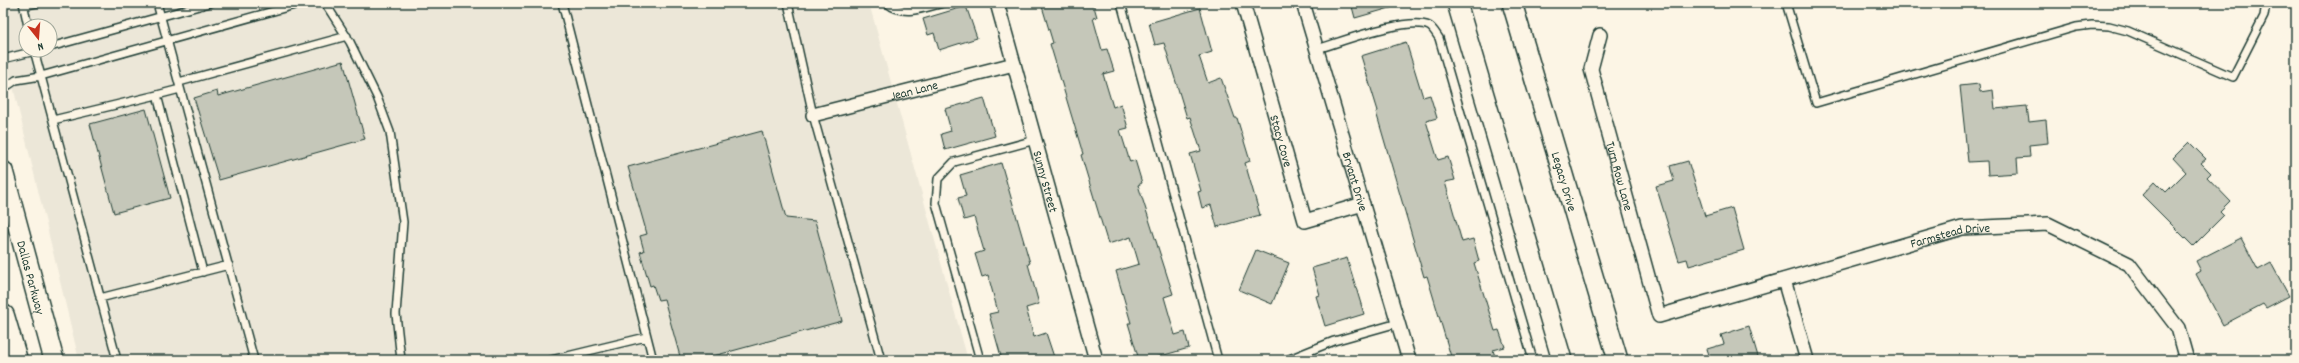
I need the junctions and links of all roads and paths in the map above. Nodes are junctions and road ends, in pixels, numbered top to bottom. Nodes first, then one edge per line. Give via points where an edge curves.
1 (37, 3) edge
2 (157, 3) edge
3 (210, 3) edge
4 (302, 3) edge
5 (325, 3) edge
6 (562, 3) edge
7 (788, 3) edge
8 (887, 3) edge
9 (943, 3) edge
10 (997, 3) edge
11 (1120, 3) edge
12 (1243, 3) edge
13 (1304, 3) edge
14 (1457, 3) edge
15 (1512, 3) edge
16 (1786, 3) edge
17 (2266, 3) edge
18 (23, 5) edge
19 (161, 16) junction
20 (26, 18) edge
21 (1600, 35) dead end
22 (347, 36) junction
23 (167, 40) junction
24 (58, 45) edge
25 (1317, 50) junction
26 (18, 55) edge
27 (38, 58) edge
28 (3, 59) edge
29 (1014, 64) junction
30 (41, 76) junction
31 (180, 86) junction
32 (3, 89) edge
33 (157, 94) junction
34 (813, 115) junction
35 (53, 120) junction
36 (1035, 140) junction
37 (3, 171) edge
38 (1363, 204) junction
39 (228, 265) junction
40 (203, 272) junction
41 (1784, 280) junction
42 (100, 298) junction
43 (3, 316) edge
44 (1659, 316) joint
45 (1398, 323) junction
46 (646, 337) junction
47 (16, 360) edge
48 (54, 360) edge
49 (117, 360) edge
50 (254, 360) edge
51 (400, 360) edge
52 (551, 360) edge
53 (653, 360) edge
54 (881, 360) edge
55 (980, 360) edge
56 (1096, 360) edge
57 (1218, 360) edge
58 (1287, 360) edge
59 (1409, 360) edge
60 (1533, 360) edge
61 (1562, 360) edge
62 (1618, 360) edge
63 (1807, 360) edge
64 (2187, 360) edge

1 - 18 lane
2 - 19 lane
3 - 19 lane
4 - 23 lane
5 - 22 lane
6 - 46 lane
7 - 34 lane
8 - 9 lane via 895,9 906,11
10 - 29 street, Sunny Street
11 - 57 lane
12 - 38 street, Stacy Cove via 1305,221
13 - 25 street, Bryant Drive
14 - 61 main road
15 - 62 main road, Legacy Drive
16 - 17 lane via 1816,103 2076,27 2092,25 2109,26 2128,32 2233,77 2264,16
18 - 20 lane
19 - 23 lane
19 - 24 lane
21 - 44 street, Turn Row Lane via 1591,69
22 - 31 lane
22 - 51 lane via 390,132 396,168 403,222 396,314
23 - 30 lane
23 - 31 lane
25 - 38 street, Bryant Drive
25 - 60 lane via 1402,24 1418,23 1430,26 1439,38
26 - 28 lane
27 - 30 lane
29 - 34 street, Jean Lane
29 - 36 street, Sunny Street
30 - 32 lane via 16,80
30 - 35 lane
31 - 33 lane
31 - 39 lane
33 - 35 lane
33 - 40 lane
34 - 54 lane
35 - 42 lane
36 - 55 lane via 954,162 938,179 936,203
36 - 56 street, Sunny Street
37 - 48 main road, Dallas Parkway
38 - 45 street, Bryant Drive
39 - 40 lane
39 - 50 lane
40 - 42 lane
41 - 44 street, Farmstead Drive
41 - 63 street
41 - 64 street, Farmstead Drive via 1962,228 2048,224 2129,264 2178,328
42 - 49 lane
43 - 47 highway
45 - 58 lane via 1334,342
45 - 59 street, Bryant Drive
46 - 52 lane
46 - 53 lane

